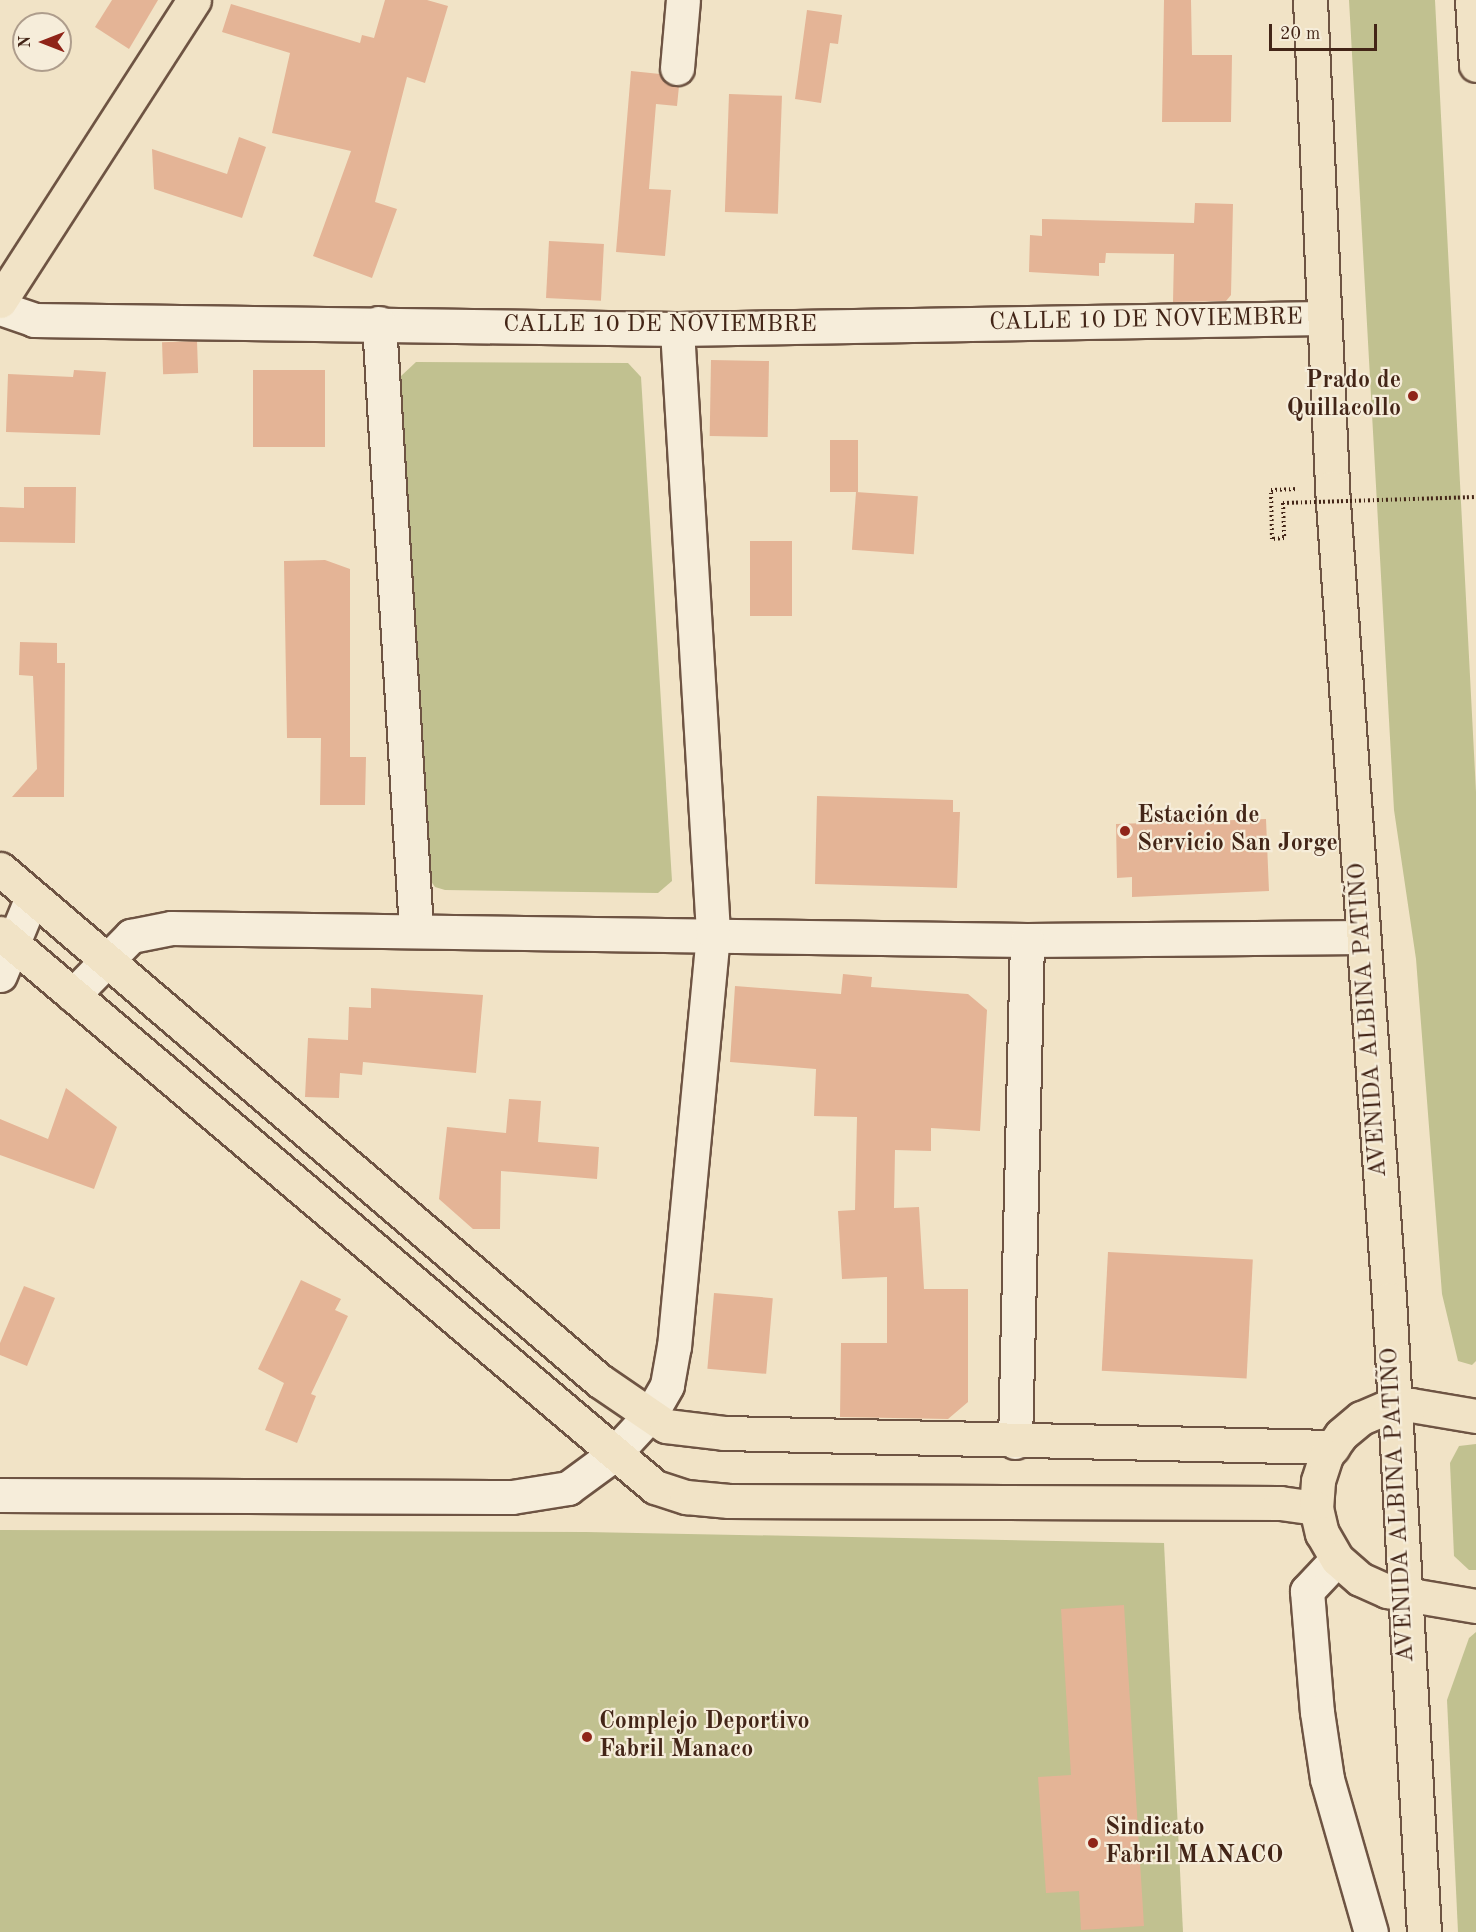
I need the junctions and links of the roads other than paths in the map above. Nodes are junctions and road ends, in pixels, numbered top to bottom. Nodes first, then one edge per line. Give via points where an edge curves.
1 (195, 0) edge
2 (683, 0) edge
3 (1310, 0) edge
4 (1472, 0) edge
5 (1476, 64) edge
6 (677, 68) dead end
7 (0, 301) edge
8 (0, 308) edge
9 (1322, 318) junction
10 (379, 322) junction
11 (677, 329) junction
12 (0, 869) edge
13 (32, 897) junction
14 (416, 929) junction
15 (713, 932) junction
16 (1363, 937) junction
17 (6, 938) edge
18 (1027, 940) junction
19 (106, 961) junction
20 (0, 975) edge
21 (73, 995) junction
22 (1395, 1406) junction
23 (650, 1415) junction
24 (1476, 1416) edge
25 (1015, 1442) junction
26 (1332, 1447) junction
27 (614, 1455) junction
28 (0, 1495) edge
29 (1316, 1508) junction
30 (1337, 1559) junction
31 (1403, 1594) junction
32 (1476, 1606) edge
33 (1371, 1932) edge
34 (1424, 1932) edge

1 - 7 main road
2 - 6 street
3 - 9 main road, AVENIDA ALBINA PATIÑO
4 - 5 main road
8 - 10 street, CALLE 10 DE NOVIEMBRE via 34,320
9 - 11 street, CALLE 10 DE NOVIEMBRE
9 - 16 main road, AVENIDA ALBINA PATIÑO
10 - 11 street, CALLE 10 DE NOVIEMBRE
10 - 14 street
11 - 15 street
12 - 13 main road
13 - 17 street
13 - 19 main road
14 - 15 street
14 - 19 street via 171,928 131,936
15 - 18 street
15 - 23 street via 674,1347 667,1385
16 - 18 street
16 - 22 main road, AVENIDA ALBINA PATIÑO
17 - 20 street
17 - 21 main road
18 - 25 street
19 - 21 street
19 - 23 main road via 600,1382
21 - 27 main road
22 - 24 main road
22 - 26 main road via 1361,1418
22 - 31 main road, AVENIDA ALBINA PATIÑO
23 - 25 main road via 666,1426 724,1433
23 - 27 street
25 - 26 main road
26 - 29 main road via 1317,1481
27 - 28 street via 568,1488 512,1497
27 - 29 main road via 655,1487 686,1497 729,1502 1280,1503
29 - 30 main road via 1322,1533
30 - 31 main road via 1360,1579
30 - 33 street via 1307,1591 1317,1712 1327,1779
31 - 32 main road
31 - 34 main road, AVENIDA ALBINA PATIÑO

